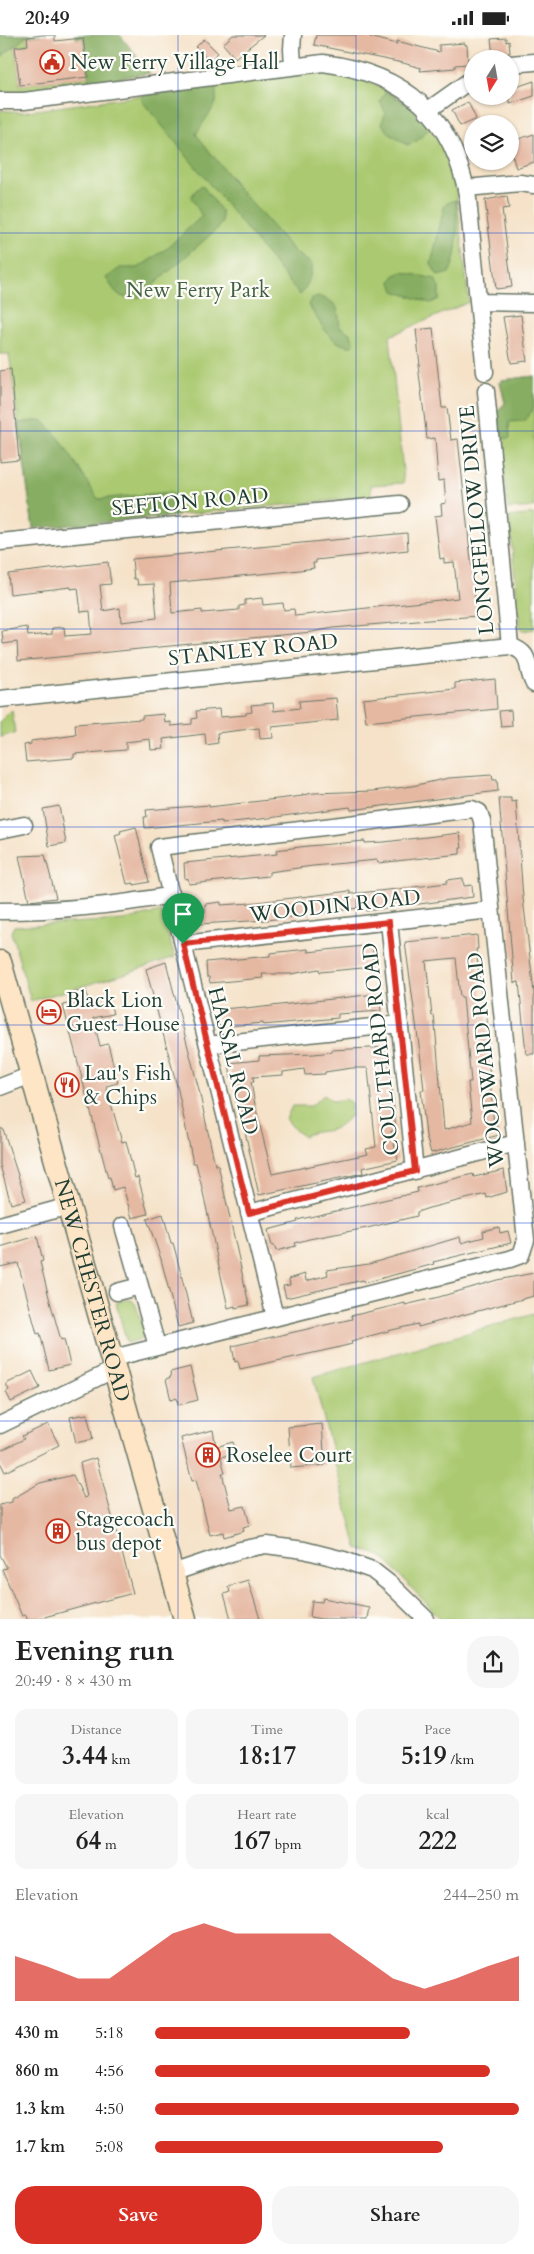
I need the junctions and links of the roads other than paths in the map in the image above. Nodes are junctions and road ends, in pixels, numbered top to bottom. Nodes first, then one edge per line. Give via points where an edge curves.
1 (293, 35) edge
2 (534, 62) edge
3 (519, 63) edge
4 (293, 66) junction
5 (464, 85) edge
6 (0, 101) edge
7 (427, 111) junction
8 (534, 185) edge
9 (466, 188) junction
10 (478, 302) junction
11 (534, 303) edge
12 (484, 372) dead end
13 (486, 391) dead end
14 (400, 503) dead end
15 (0, 541) edge
16 (510, 646) junction
17 (534, 684) edge
18 (0, 699) edge
19 (172, 895) junction
20 (491, 910) junction
21 (0, 911) edge
22 (389, 922) junction
23 (183, 944) junction
24 (0, 962) edge
25 (400, 1025) junction
26 (208, 1045) junction
27 (31, 1075) junction
28 (0, 1087) edge
29 (516, 1143) junction
30 (415, 1171) junction
31 (69, 1206) junction
32 (249, 1213) junction
33 (0, 1225) edge
34 (123, 1226) dead end
35 (140, 1286) junction
36 (117, 1292) dead end
37 (275, 1317) junction
38 (157, 1346) junction
39 (114, 1363) junction
40 (0, 1425) edge
41 (172, 1573) junction
42 (186, 1619) edge
43 (426, 1619) edge

1 - 4 street
2 - 3 street
4 - 6 street via 24,101
4 - 7 street via 323,63 359,69 395,84
5 - 7 street
7 - 9 street via 435,118 457,156
8 - 9 street via 520,183
9 - 10 street
10 - 11 street
10 - 12 street
13 - 16 street, LONGFELLOW DRIVE
14 - 15 street, SEFTON ROAD via 383,498
16 - 17 street via 520,649 528,658
16 - 18 street, STANLEY ROAD
19 - 20 street, WOODWARD ROAD via 159,847 472,809 479,812 482,821
19 - 21 street via 115,905 49,911
19 - 23 street, HASSAL ROAD
20 - 22 street, WOODIN ROAD
20 - 29 street, WOODWARD ROAD
22 - 23 street, WOODIN ROAD
22 - 25 street, COULTHARD ROAD
23 - 26 street, HASSAL ROAD
24 - 27 main road, NEW CHESTER ROAD
25 - 26 street
25 - 30 street, COULTHARD ROAD
26 - 32 street, HASSAL ROAD
27 - 28 street
27 - 31 main road, NEW CHESTER ROAD
29 - 30 street
29 - 37 street, WOODWARD ROAD via 526,1240 521,1255
30 - 32 street
31 - 33 street
31 - 39 main road, NEW CHESTER ROAD
32 - 37 street, HASSAL ROAD
34 - 35 street
35 - 36 street, NEW CHESTER ROAD
35 - 38 street
37 - 38 street, WOODWARD ROAD
38 - 39 street, WOODWARD ROAD
39 - 40 street, WOODWARD ROAD
39 - 41 main road, NEW CHESTER ROAD
41 - 42 main road, NEW CHESTER ROAD
41 - 43 street via 240,1550 266,1545 304,1550 372,1570

